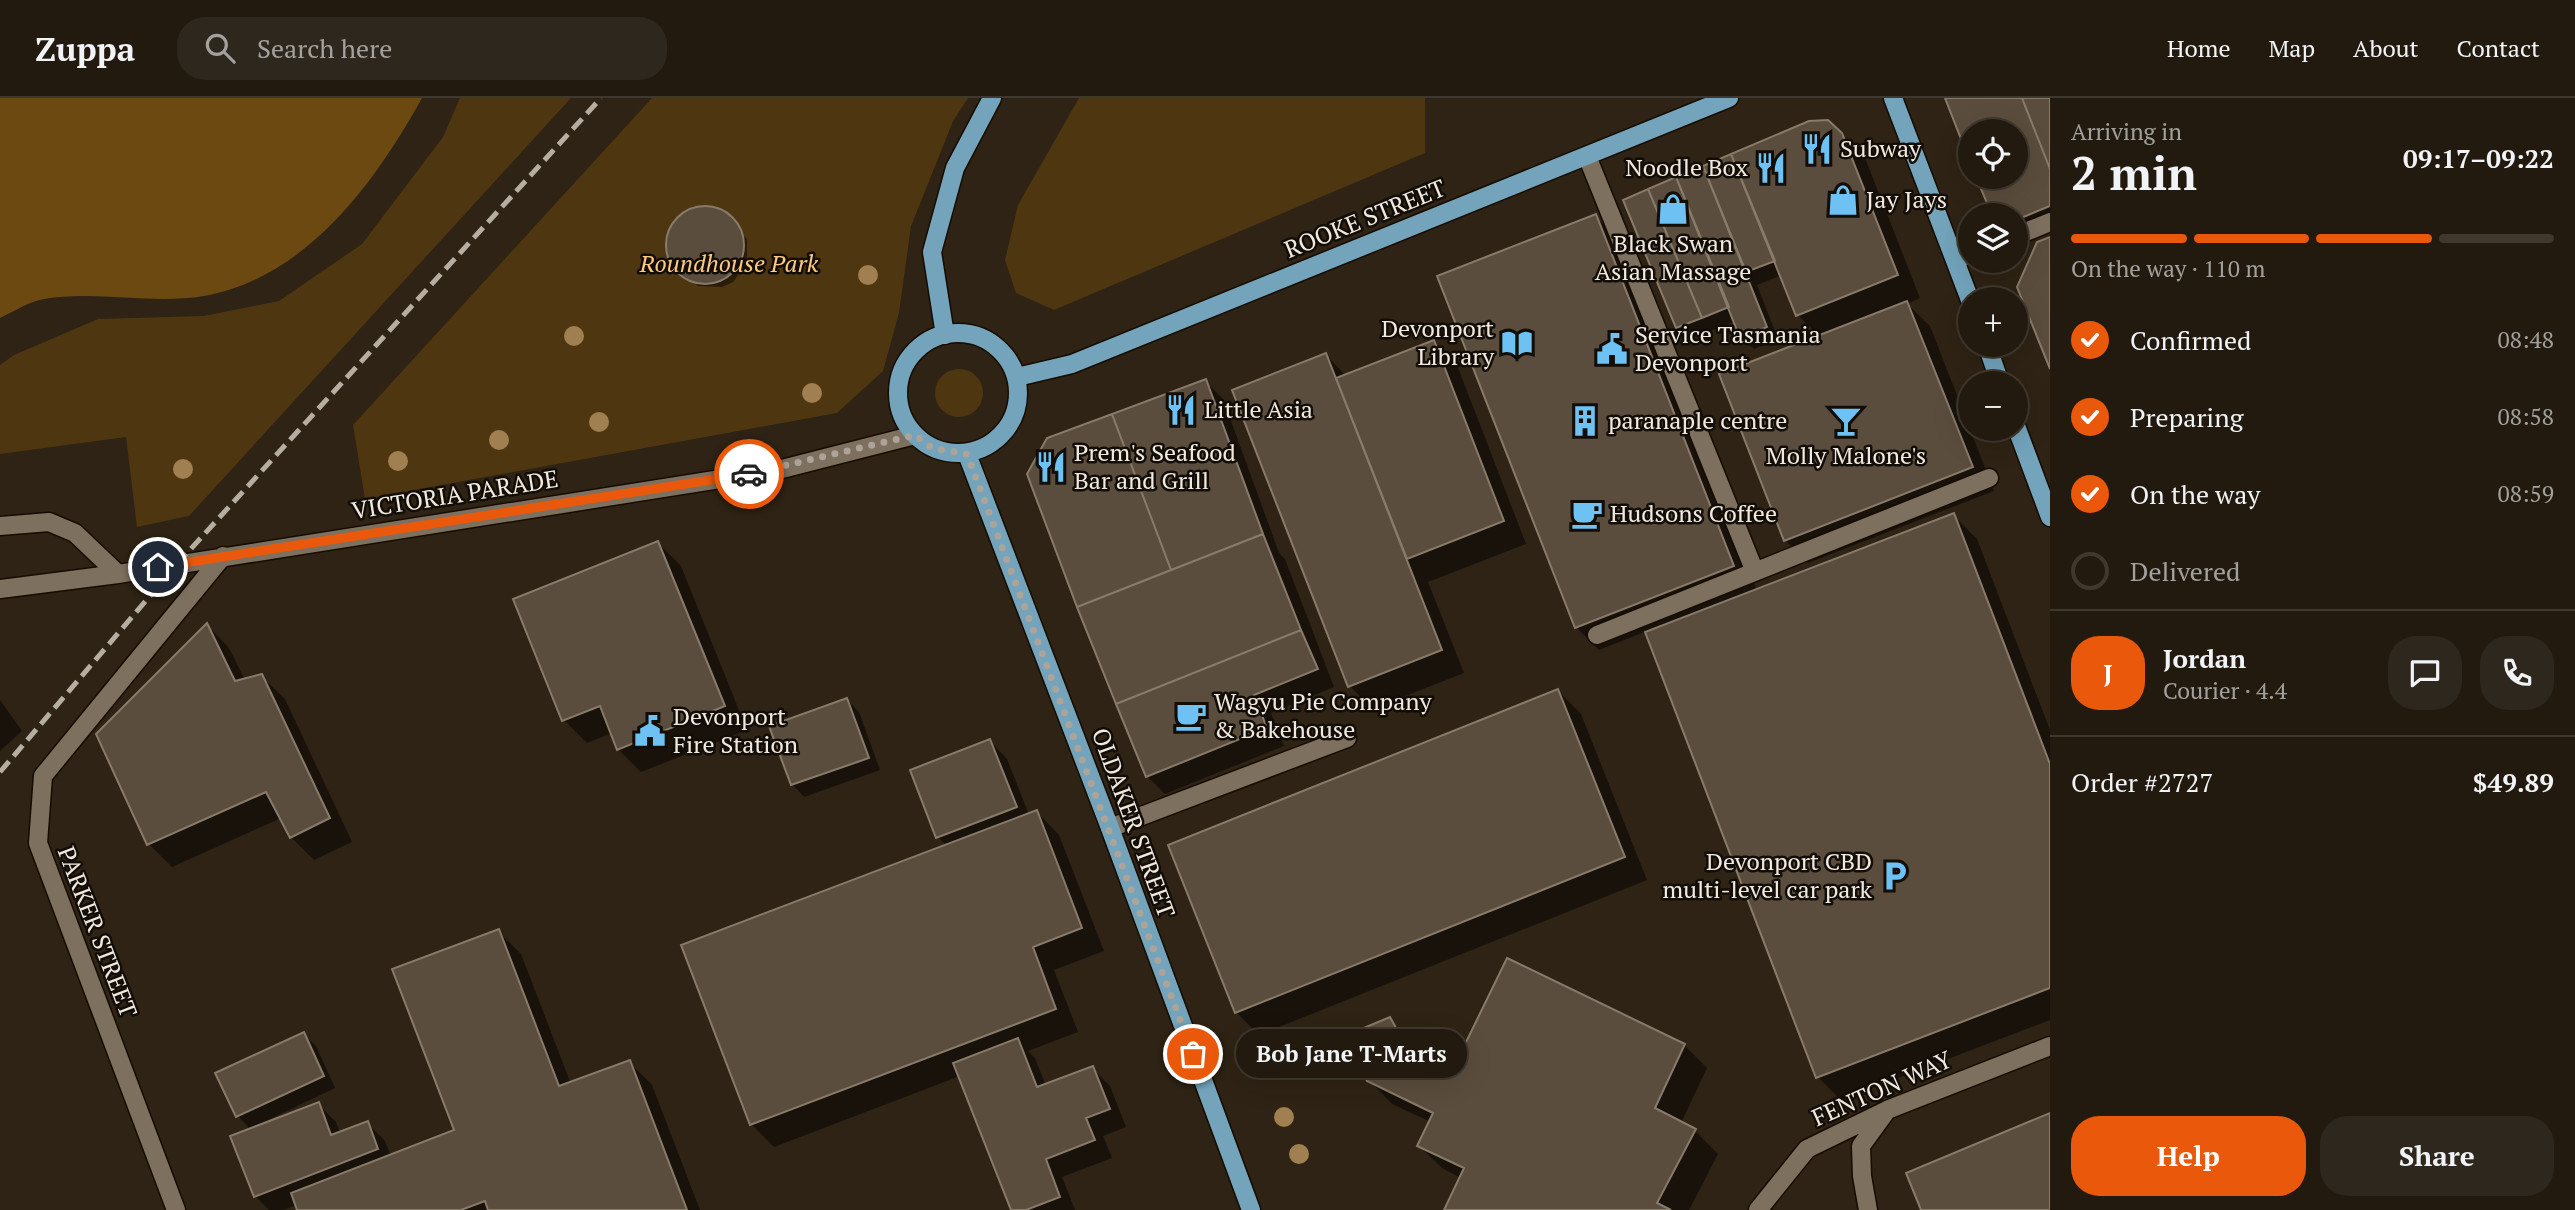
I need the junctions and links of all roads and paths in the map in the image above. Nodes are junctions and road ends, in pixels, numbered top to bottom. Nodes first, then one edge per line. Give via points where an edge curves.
1 (992, 98) edge
2 (1730, 98) edge
3 (1892, 98) edge
4 (1587, 156) junction
5 (2050, 222) edge
6 (2028, 231) edge
7 (1958, 246) edge
8 (945, 335) junction
9 (1017, 377) junction
10 (915, 435) junction
11 (2024, 441) edge
12 (967, 454) junction
13 (2043, 477) edge
14 (1989, 478) dead end
15 (2050, 517) edge
16 (0, 526) edge
17 (223, 556) junction
18 (1755, 572) junction
19 (118, 574) junction
20 (0, 589) edge
21 (1597, 635) dead end
22 (1347, 738) dead end
23 (1110, 828) junction
24 (2050, 1046) edge
25 (1887, 1110) junction
26 (176, 1210) edge
27 (1251, 1210) edge
28 (1758, 1210) edge
29 (1868, 1210) edge

1 - 8 main road via 955,168 932,252
2 - 4 main road, ROOKE STREET
3 - 7 main road
4 - 9 main road, ROOKE STREET via 1072,364
4 - 18 street
5 - 6 street
8 - 9 main road via 971,334 991,342 1007,357
8 - 10 main road via 930,339 914,352 902,370 900,411
9 - 12 main road via 1015,416 1003,435
10 - 12 main road via 932,448
10 - 17 street, VICTORIA PARADE via 778,470
11 - 13 main road
12 - 23 main road, OLDAKER STREET
13 - 15 main road
14 - 18 street
16 - 19 street via 49,522 75,533
17 - 19 street, VICTORIA PARADE
17 - 26 street, PARKER STREET via 43,776 39,807 38,843
18 - 21 street
19 - 20 street, VICTORIA PARADE
22 - 23 street
23 - 27 main road, OLDAKER STREET
24 - 25 street, FENTON WAY
25 - 28 street, FENTON WAY via 1807,1149
25 - 29 street via 1861,1146

